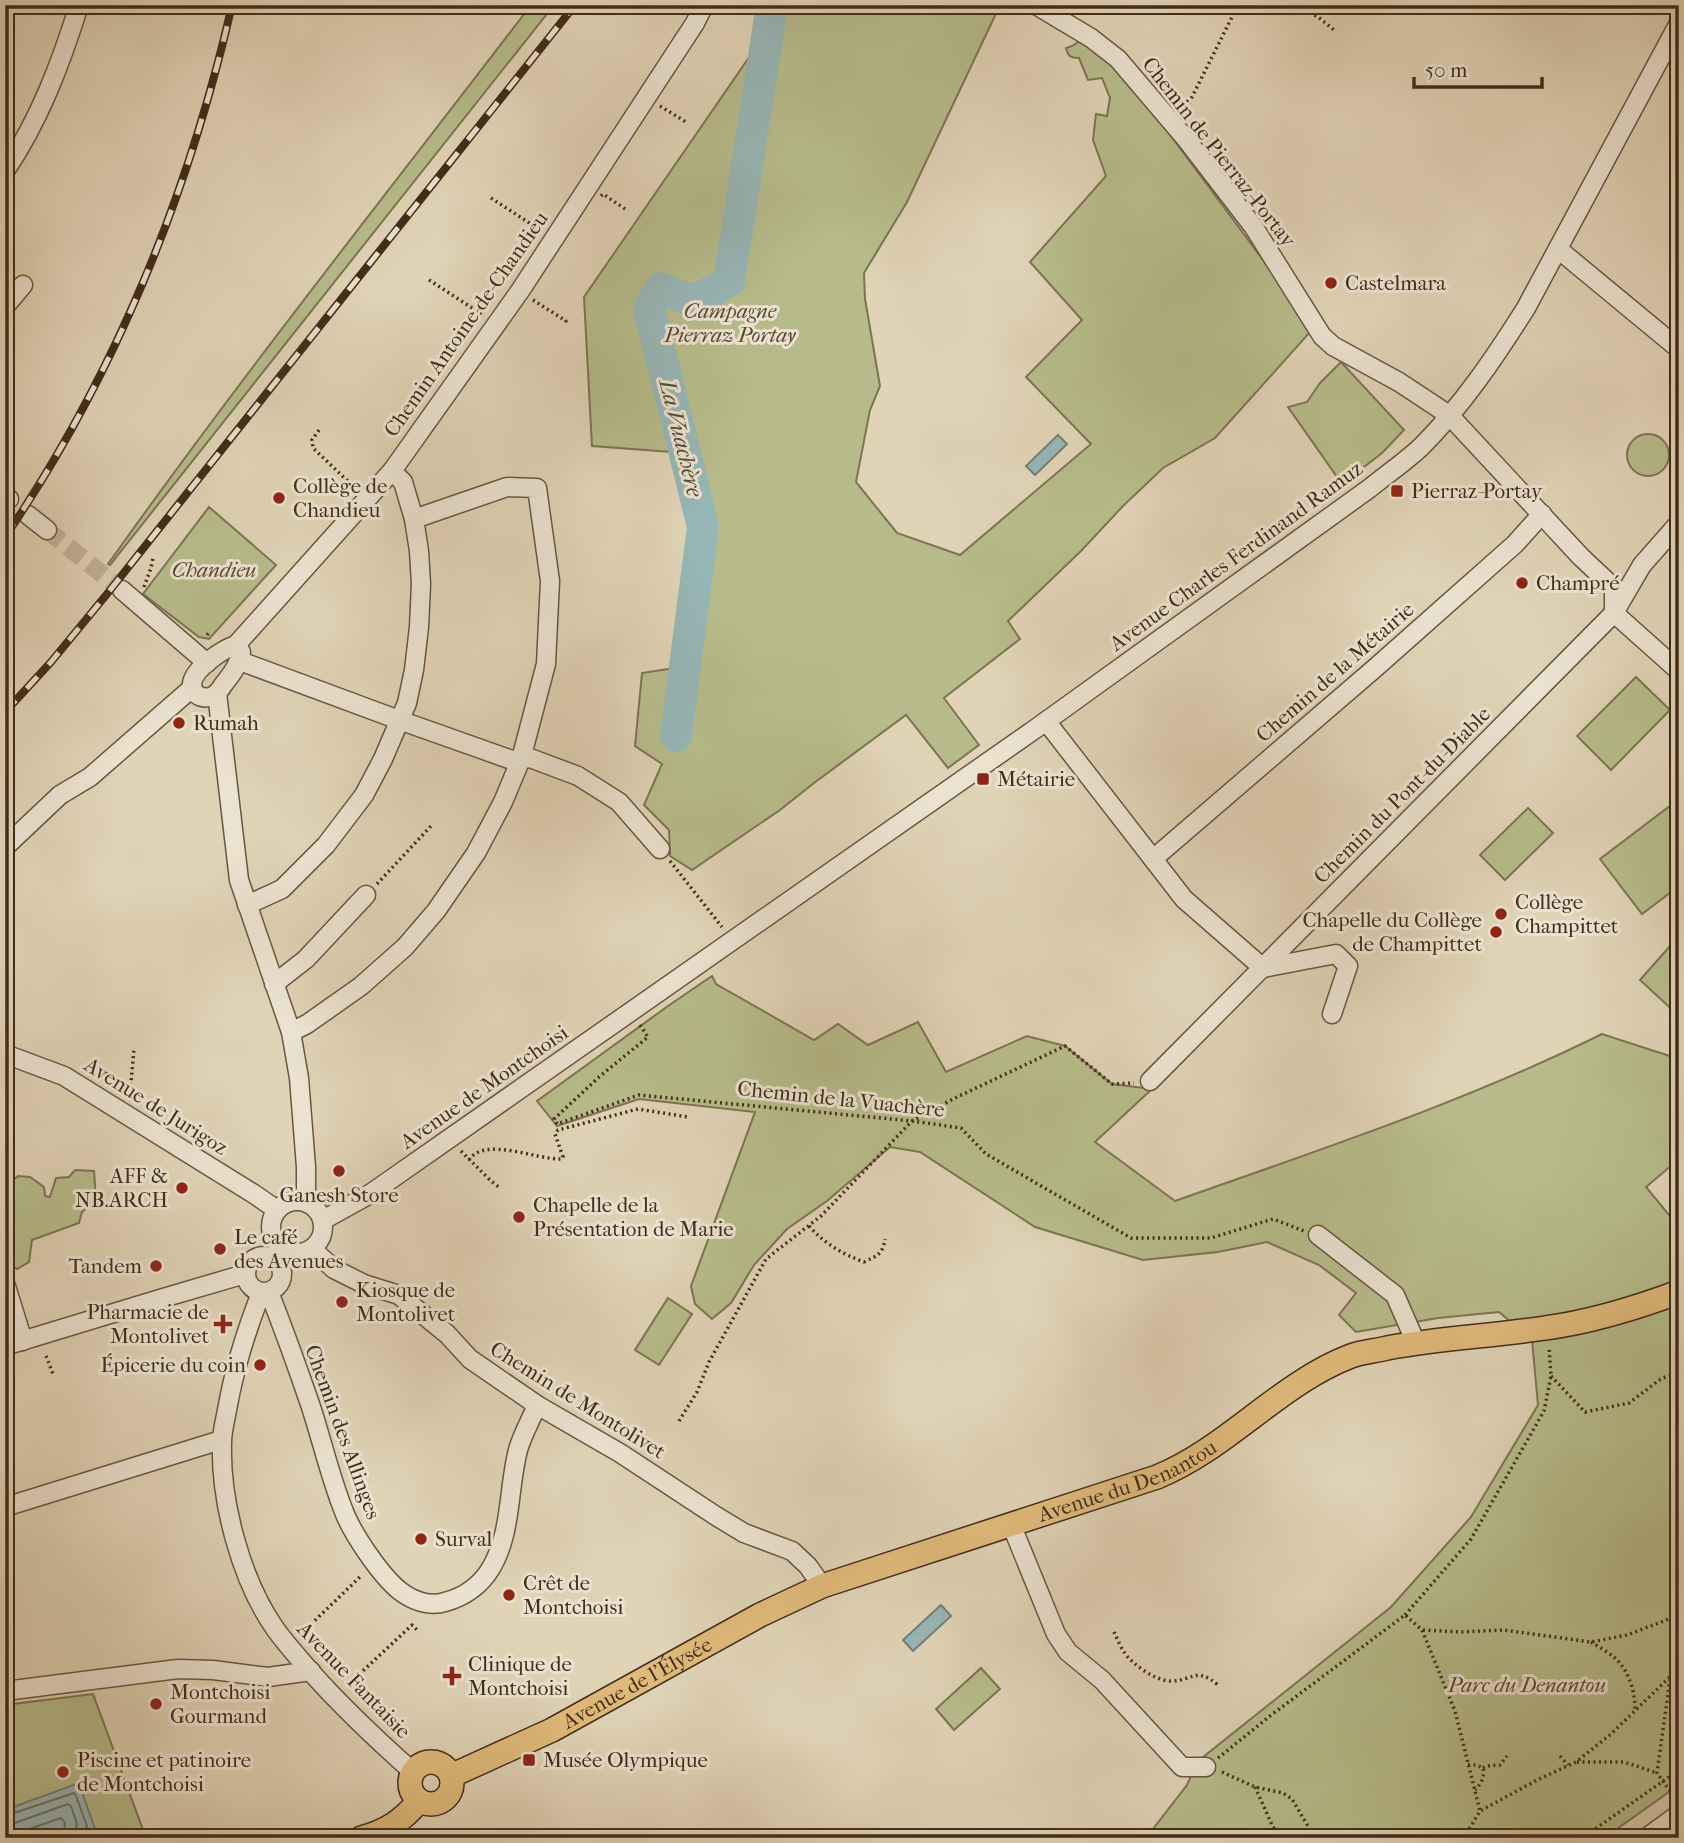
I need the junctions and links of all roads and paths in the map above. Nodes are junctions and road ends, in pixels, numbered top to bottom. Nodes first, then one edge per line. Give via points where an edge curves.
1 (79, 5) edge
2 (704, 5) edge
3 (1036, 5) edge
4 (1238, 5) edge
5 (1295, 5) edge
6 (1679, 23) edge
7 (1334, 30) dead end
8 (1192, 96) dead end
9 (660, 106) dead end
10 (686, 122) dead end
11 (5, 171) edge
12 (603, 194) dead end
13 (491, 198) dead end
14 (628, 211) dead end
15 (554, 239) junction
16 (1558, 249) junction
17 (429, 280) dead end
18 (23, 285) dead end
19 (520, 291) junction
20 (7, 307) edge
21 (496, 324) junction
22 (564, 324) dead end
23 (1679, 349) edge
24 (1449, 415) junction
25 (319, 430) dead end
26 (391, 471) junction
27 (355, 488) dead end
28 (1542, 514) junction
29 (28, 515) dead end
30 (414, 519) junction
31 (1679, 523) edge
32 (47, 530) tunnel mouth
33 (153, 558) dead end
34 (122, 590) tunnel mouth
35 (140, 596) dead end
36 (1614, 613) junction
37 (238, 653) junction
38 (207, 663) junction
39 (1679, 671) edge
40 (192, 688) junction
41 (217, 693) junction
42 (399, 720) junction
43 (1046, 721) junction
44 (521, 759) junction
45 (430, 827) dead end
46 (5, 847) edge
47 (660, 849) joint
48 (1153, 859) junction
49 (366, 895) joint
50 (247, 905) junction
51 (733, 940) junction
52 (1263, 968) junction
53 (274, 985) junction
54 (668, 986) joint
55 (1332, 1014) dead end
56 (639, 1024) dead end
57 (291, 1032) junction
58 (134, 1049) dead end
59 (5, 1054) edge
60 (1150, 1082) joint
61 (123, 1111) junction
62 (688, 1118) dead end
63 (912, 1121) junction
64 (461, 1151) dead end
65 (470, 1160) junction
66 (500, 1188) dead end
67 (306, 1202) junction
68 (277, 1210) junction
69 (323, 1220) junction
70 (809, 1226) junction
71 (271, 1233) junction
72 (1318, 1235) joint
73 (885, 1239) dead end
74 (308, 1251) junction
75 (256, 1257) junction
76 (245, 1274) junction
77 (282, 1277) junction
78 (5, 1283) edge
79 (265, 1292) junction
80 (1679, 1292) edge
81 (1547, 1328) junction
82 (14, 1343) edge
83 (1416, 1343) junction
84 (46, 1356) dead end
85 (1679, 1373) edge
86 (53, 1374) dead end
87 (1551, 1376) junction
88 (537, 1405) junction
89 (679, 1421) dead end
90 (221, 1440) junction
91 (5, 1507) edge
92 (1011, 1524) junction
93 (362, 1576) dead end
94 (822, 1586) junction
95 (1405, 1615) junction
96 (1679, 1618) edge
97 (417, 1630) dead end
98 (1422, 1630) junction
99 (303, 1632) dead end
100 (1114, 1632) dead end
101 (1591, 1642) junction
102 (1679, 1668) edge
103 (311, 1671) junction
104 (1670, 1677) junction
105 (351, 1682) dead end
106 (1218, 1685) dead end
107 (5, 1691) edge
108 (1634, 1712) junction
109 (1507, 1756) dead end
110 (1560, 1756) dead end
111 (1576, 1762) junction
112 (1468, 1765) junction
113 (1568, 1765) junction
114 (1206, 1767) junction
115 (1483, 1768) junction
116 (1679, 1770) edge
117 (412, 1772) junction
118 (1657, 1773) junction
119 (453, 1775) junction
120 (1663, 1781) junction
121 (1255, 1787) junction
122 (1475, 1790) junction
123 (419, 1801) junction
124 (1677, 1807) edge
125 (1480, 1811) junction
126 (361, 1838) edge
127 (1282, 1838) edge
128 (1315, 1838) edge
129 (1457, 1838) edge
130 (1582, 1838) edge
131 (1646, 1838) edge

1 - 11 street via 34,122
2 - 15 street, Chemin Antoine-de-Chandieu
3 - 24 street, Chemin de Pierraz-Portay via 1118,59 1253,226 1322,336
4 - 8 path
5 - 7 path
6 - 16 street, Avenue Charles Ferdinand Ramuz
9 - 10 path
12 - 14 path
13 - 15 path
15 - 19 street, Chemin Antoine-de-Chandieu
16 - 23 street
16 - 24 street, Avenue Charles Ferdinand Ramuz via 1501,348
17 - 21 path
18 - 20 street
19 - 21 street, Chemin Antoine-de-Chandieu
19 - 22 path via 566,321
21 - 26 street, Chemin Antoine-de-Chandieu
24 - 28 street, Chemin de Pierraz-Portay
24 - 43 street, Avenue Charles Ferdinand Ramuz via 1420,447 1370,488
25 - 27 path via 313,448
26 - 30 street via 403,482
26 - 37 street, Chemin Antoine-de-Chandieu
28 - 36 street, Chemin de Pierraz-Portay via 1614,588
28 - 48 street, Chemin de la Métairie via 1515,544
29 - 32 street
30 - 42 street via 421,584 419,627 410,692
30 - 44 street via 506,487 537,488 550,580 546,664
31 - 36 street, Chemin du Pont-du-Diable via 1642,565
33 - 35 path
34 - 38 street
36 - 39 street
36 - 52 street, Chemin du Pont-du-Diable
37 - 38 street via 230,647
37 - 41 street via 229,678
37 - 42 street
38 - 40 street via 192,681
40 - 41 street via 201,697
40 - 46 street via 90,777 60,795
41 - 50 street via 239,880
42 - 44 street via 512,760
42 - 50 street via 364,795 326,845 282,889
43 - 48 street
43 - 51 street, Avenue Charles Ferdinand Ramuz
44 - 47 street via 530,758 578,776 599,789 619,802
44 - 57 street via 477,853 436,911 405,947 361,986
45 - 49 path
47 - 51 path
48 - 52 street via 1184,899
49 - 53 street via 306,959
50 - 53 street
51 - 54 street, Avenue Charles Ferdinand Ramuz
52 - 55 street via 1336,954 1348,966
52 - 60 street, Chemin du Pont-du-Diable
53 - 57 street
54 - 69 street, Avenue de Montchoisi via 370,1194
56 - 63 path, Chemin de la Vuachère via 648,1037 554,1119 557,1124 639,1096
57 - 67 street via 299,1078
58 - 61 path
59 - 61 street, Avenue de Jurigoz via 64,1076
60 - 63 path via 1112,1084 1065,1046
61 - 68 street, Avenue de Jurigoz
62 - 65 path via 638,1109 558,1130 561,1159 492,1148 474,1153
63 - 70 path
63 - 72 path, Chemin de la Vuachère via 961,1128 986,1154 1131,1238 1211,1238 1273,1219
64 - 65 path
65 - 66 path
67 - 68 street via 290,1201
67 - 69 street
68 - 71 street
69 - 74 street via 322,1236
70 - 73 path via 822,1240 864,1262 883,1249
70 - 89 path via 766,1259
71 - 74 street via 284,1250
71 - 75 street
72 - 83 street via 1395,1295
74 - 77 street
74 - 88 street, Chemin de Montolivet via 364,1284 399,1295 470,1359
75 - 76 street
75 - 77 street via 275,1259
76 - 79 street via 252,1288
76 - 82 street
77 - 79 street via 278,1287
78 - 82 street
79 - 88 street, Chemin des Allinges via 310,1406 343,1511 387,1577 414,1599 436,1605 457,1598 475,1587 490,1569 503,1540 519,1448
79 - 90 street, Avenue Fantaisie via 247,1329
80 - 81 main road, Avenue du Denantou via 1587,1321
81 - 83 main road, Avenue du Denantou
81 - 87 path
83 - 92 main road, Avenue du Denantou via 1352,1356 1323,1369 1184,1466
84 - 86 path
85 - 87 path via 1662,1378 1629,1404 1585,1412
87 - 95 path via 1544,1411 1471,1539
88 - 94 street, Chemin de Montolivet via 620,1452 744,1533 792,1551
90 - 91 street
90 - 103 street, Avenue Fantaisie via 227,1500 245,1569 274,1628
92 - 94 main road, Avenue du Denantou
92 - 114 street via 1056,1634 1068,1652 1102,1680 1182,1767
93 - 99 path
94 - 119 main road, Avenue de l'Élysée via 760,1615 552,1730
95 - 98 path
95 - 114 path
96 - 101 path
97 - 105 path via 412,1625
98 - 101 path via 1503,1630
98 - 112 path via 1455,1711
100 - 106 path via 1132,1662 1152,1675 1170,1681 1200,1675
101 - 108 path via 1616,1658 1629,1678 1635,1694
102 - 104 path
103 - 107 street via 268,1677 178,1669
103 - 117 street, Avenue Fantaisie
104 - 108 path
104 - 118 path
108 - 111 path
109 - 115 path via 1500,1765
110 - 113 path
111 - 113 path
111 - 118 path via 1624,1762
112 - 115 path
112 - 122 path
113 - 125 path
114 - 121 path
115 - 122 path
116 - 120 path
117 - 119 main road via 433,1761
117 - 123 main road via 412,1792
118 - 120 path
119 - 123 main road via 453,1786 442,1802
120 - 124 path
120 - 130 path
121 - 127 path
121 - 128 path via 1292,1799
122 - 125 path
123 - 126 main road via 405,1818
124 - 131 street
125 - 129 path

